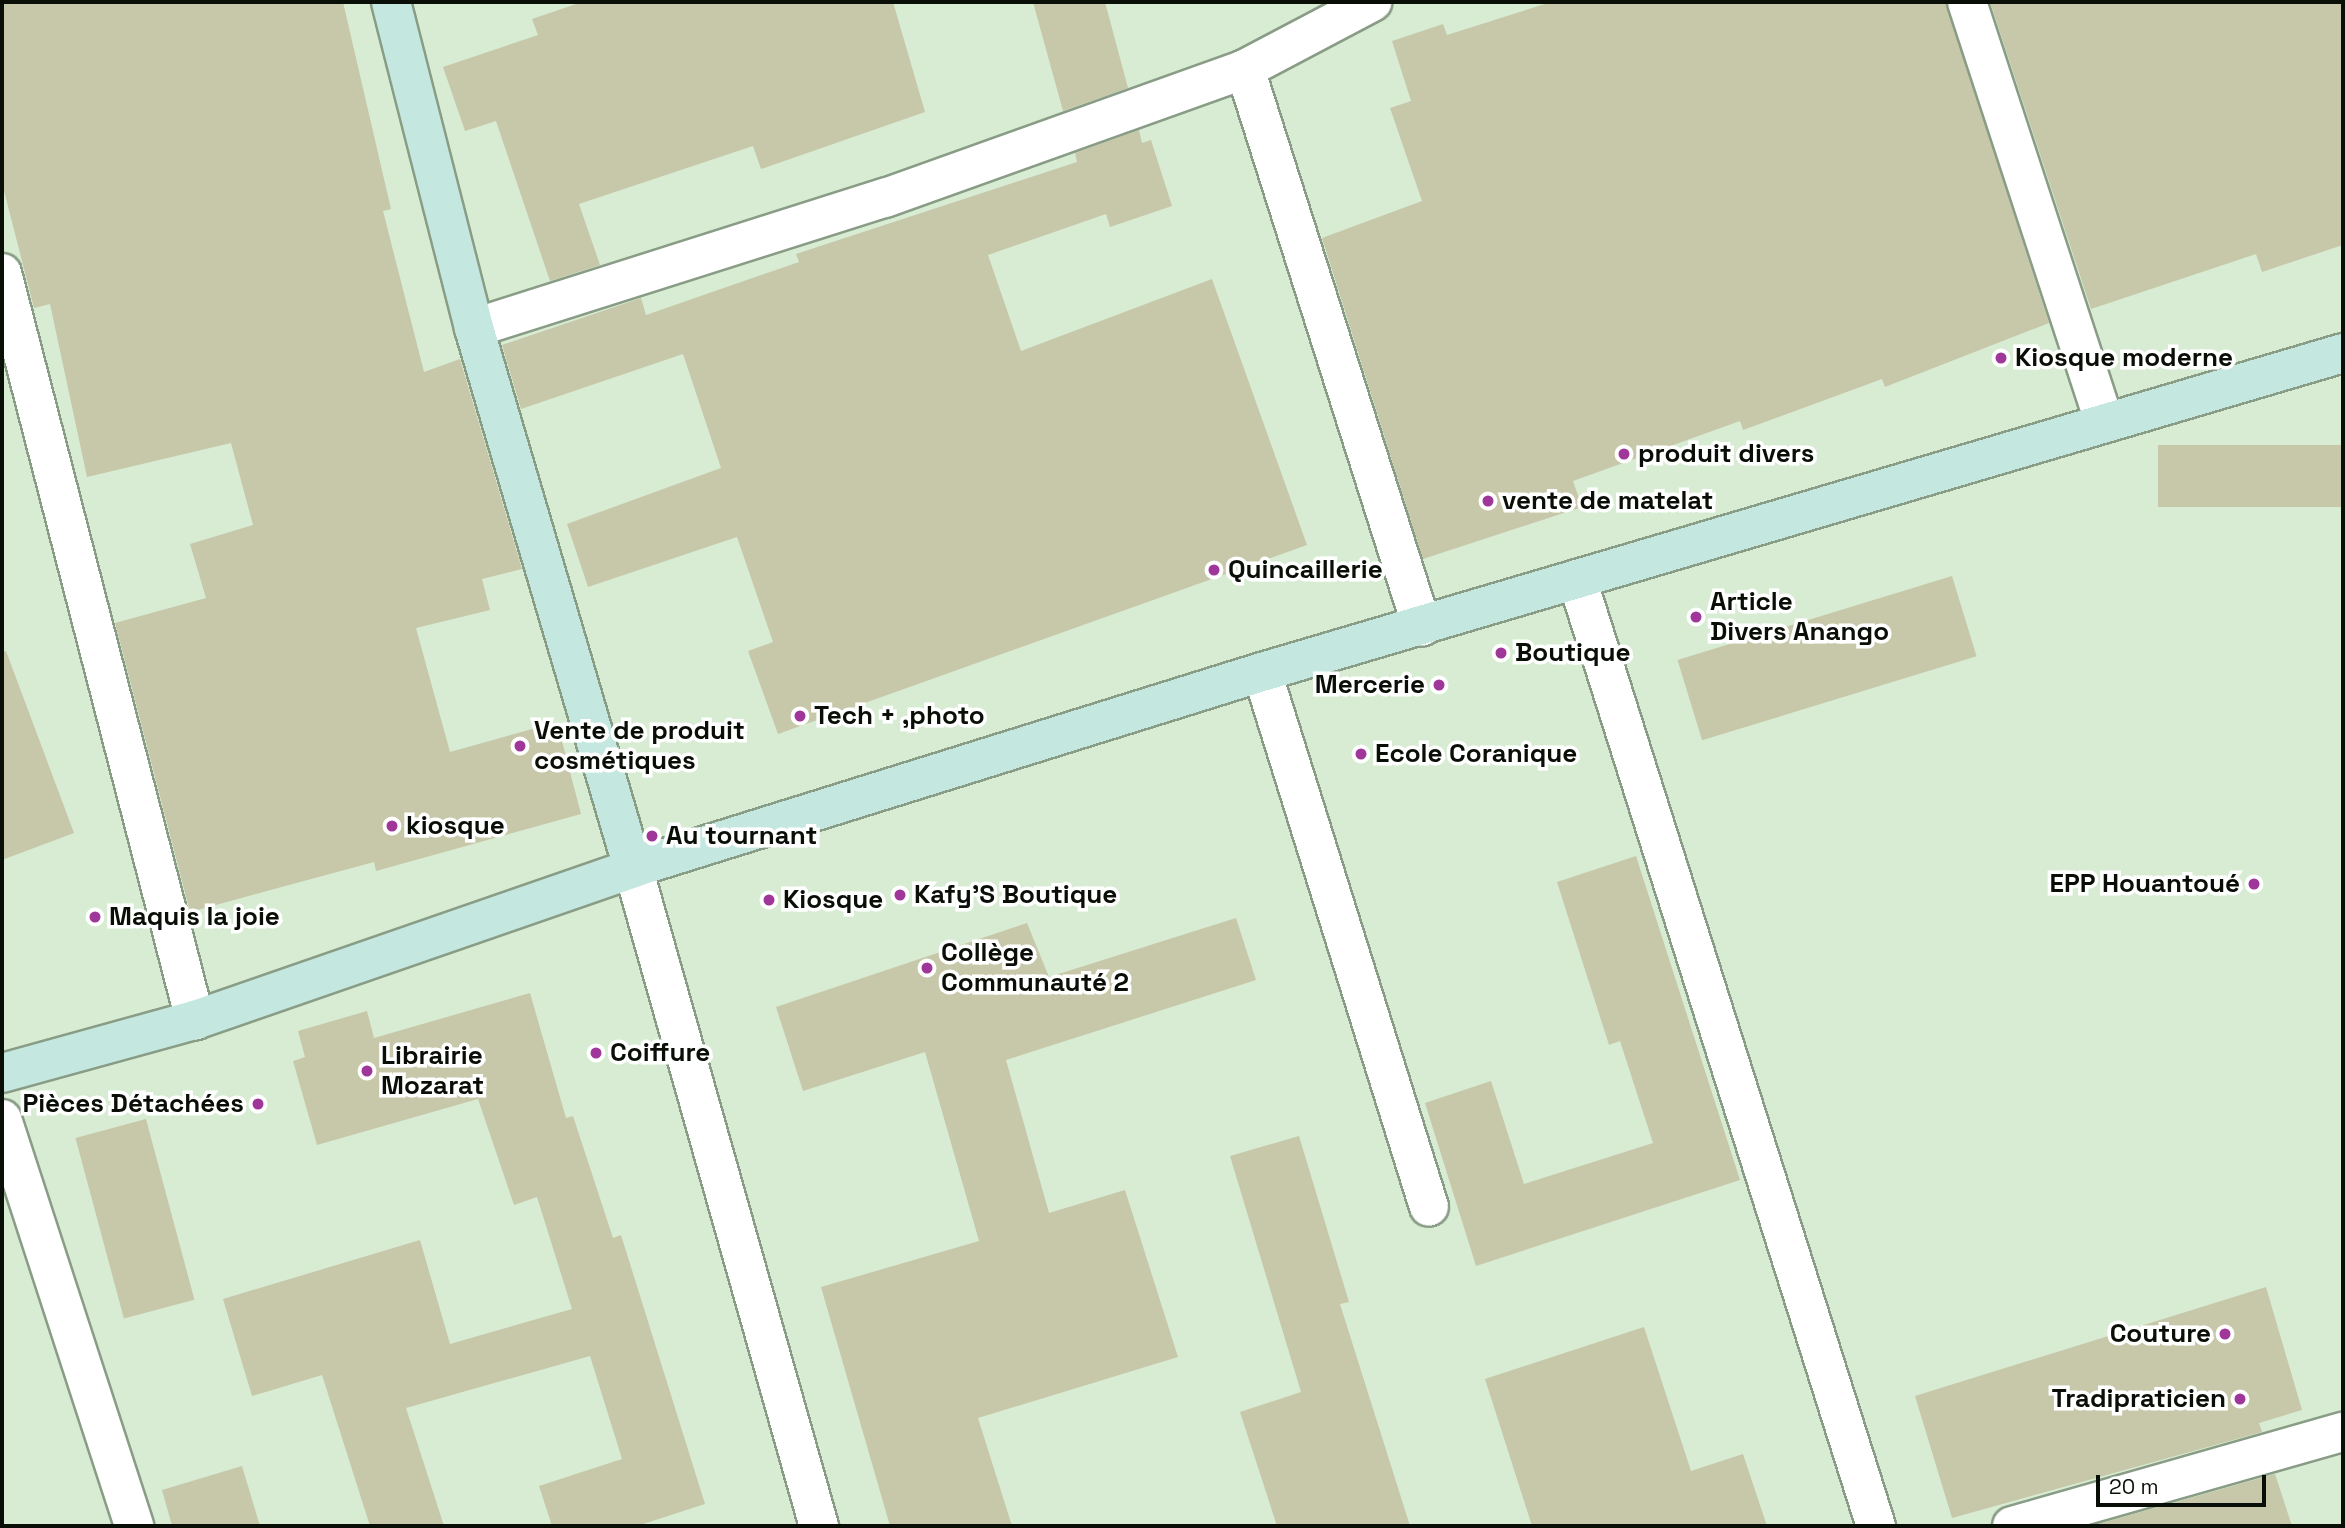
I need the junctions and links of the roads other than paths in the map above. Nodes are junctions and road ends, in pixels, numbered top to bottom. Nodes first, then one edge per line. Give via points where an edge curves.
1 (391, 2) edge
2 (1372, 2) edge
3 (1968, 2) edge
4 (1245, 69) junction
5 (2, 273) edge
6 (474, 328) junction
7 (2343, 353) edge
8 (2105, 423) junction
9 (1577, 579) junction
10 (1422, 627) junction
11 (1262, 672) junction
12 (634, 868) junction
13 (195, 1020) junction
14 (2, 1073) edge
15 (2, 1119) edge
16 (1429, 1207) dead end
17 (2343, 1432) edge
18 (134, 1526) edge
19 (819, 1526) edge
20 (1876, 1526) edge
21 (2012, 1526) edge

1 - 6 street
2 - 4 street
3 - 8 street
4 - 6 street via 886,198
4 - 10 street
5 - 13 street
6 - 12 street
7 - 8 street
8 - 9 street
9 - 10 street
9 - 20 street
10 - 11 street
11 - 12 street
11 - 16 street
12 - 13 street
12 - 19 street
13 - 14 street
15 - 18 street
17 - 21 street

